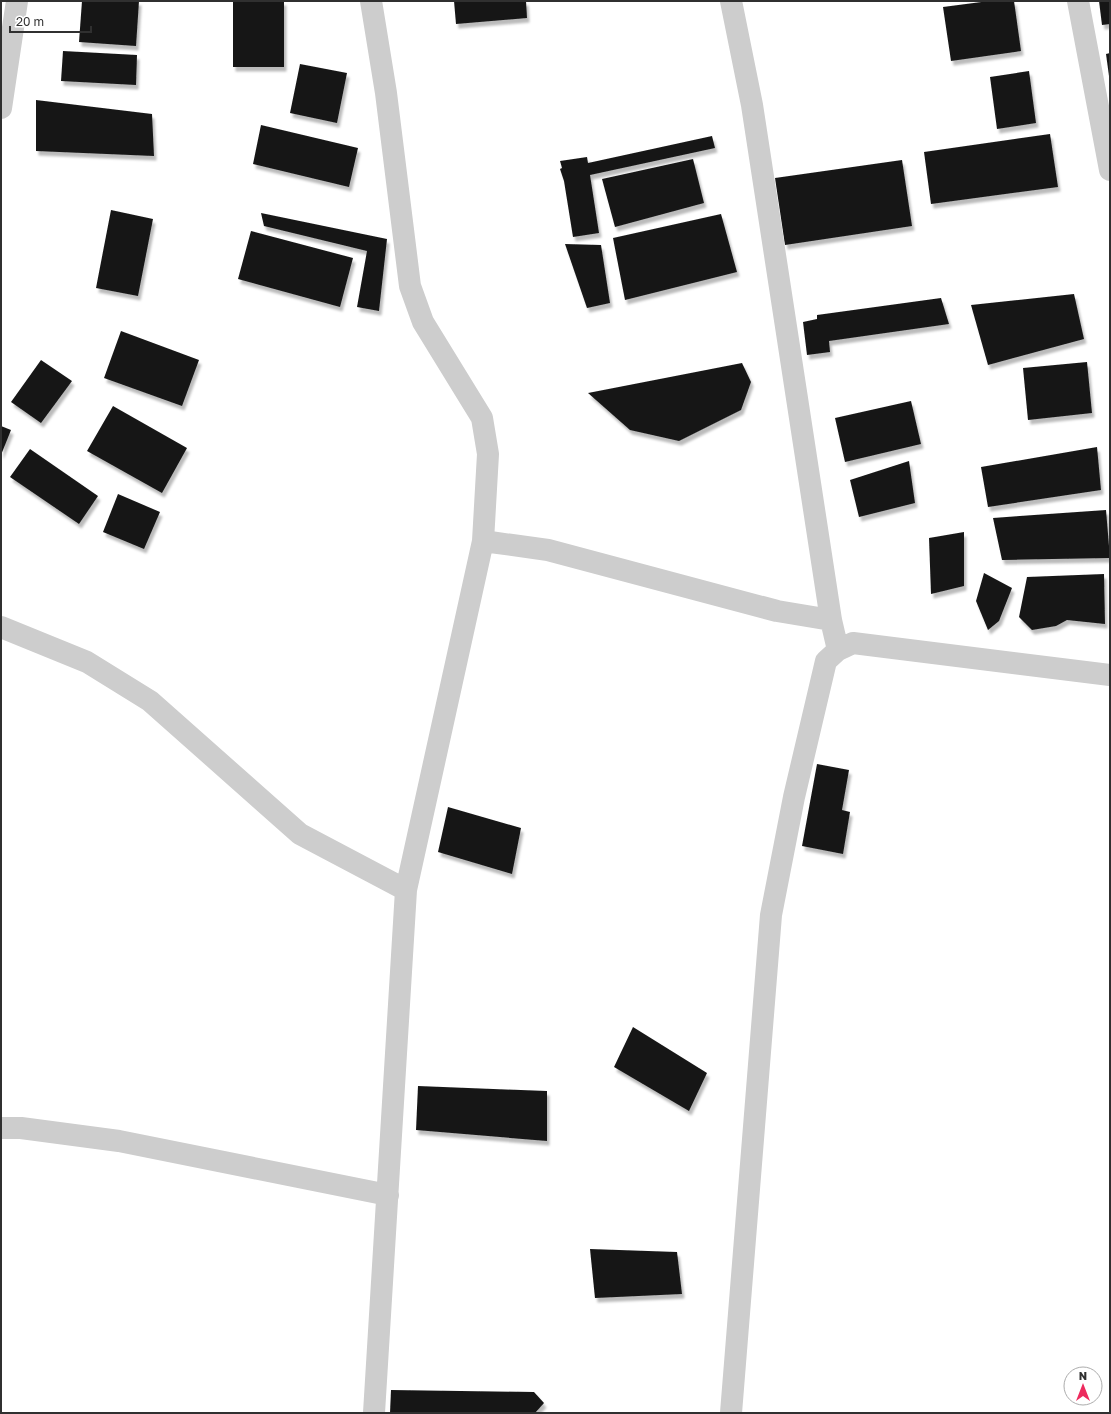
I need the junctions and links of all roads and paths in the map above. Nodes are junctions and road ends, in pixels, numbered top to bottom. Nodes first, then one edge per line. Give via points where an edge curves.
1 (17, 1) edge
2 (371, 1) edge
3 (731, 1) edge
4 (1078, 1) edge
5 (1, 108) edge
6 (1110, 170) edge
7 (483, 541) junction
8 (831, 620) junction
9 (1, 627) edge
10 (838, 650) junction
11 (1110, 675) edge
12 (406, 890) junction
13 (1, 1128) edge
14 (388, 1195) junction
15 (374, 1413) edge
16 (730, 1413) edge

1 - 5 street
2 - 7 street via 386,93 410,286 423,322 482,418 488,454
3 - 8 street via 752,105
4 - 6 street
7 - 8 street via 548,550 776,611
7 - 12 street
8 - 10 street
9 - 12 street via 87,662 150,701 300,834
10 - 11 street via 853,644
10 - 16 street via 826,661 794,797 771,915
12 - 14 street
13 - 14 street via 21,1128 119,1141
14 - 15 street

